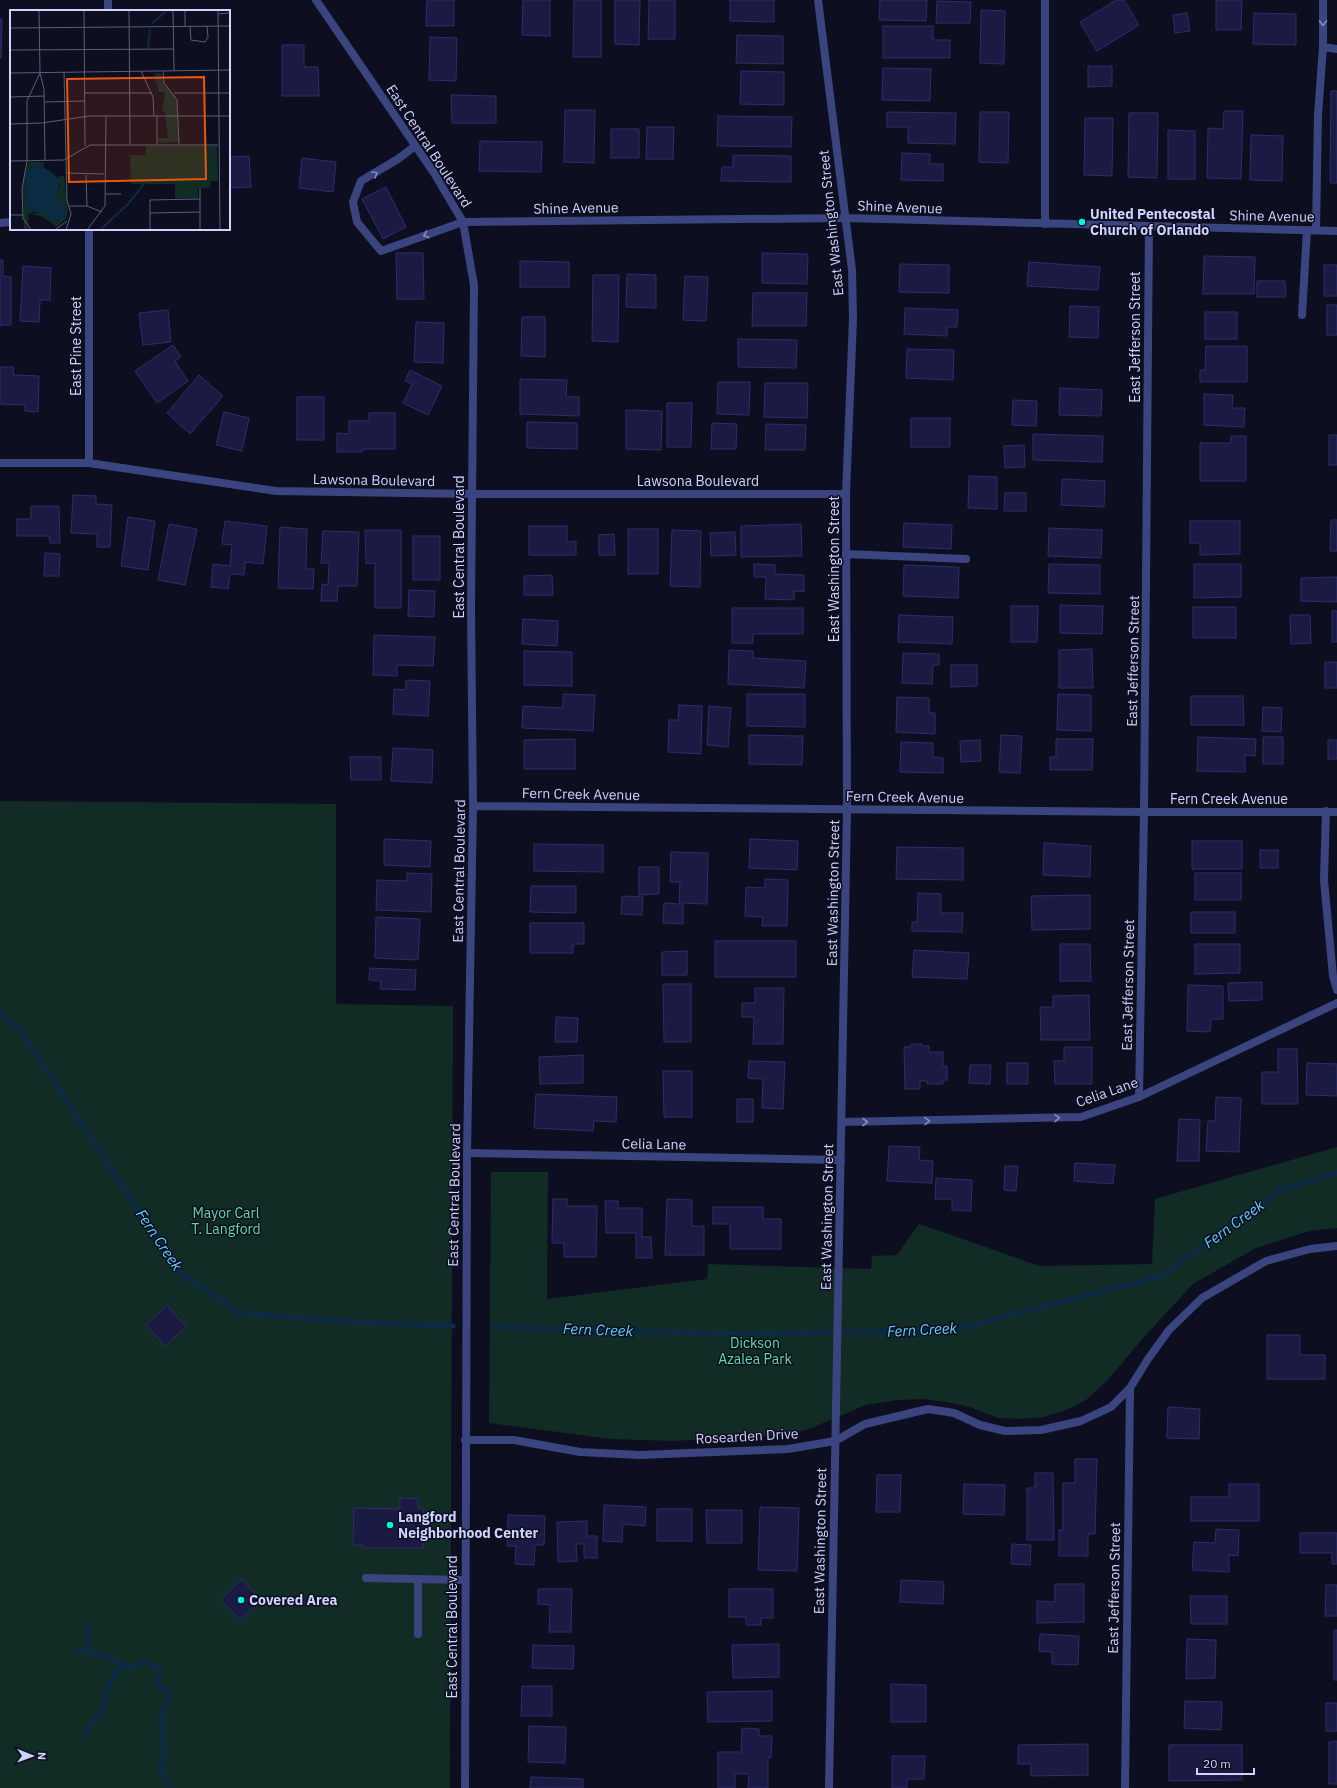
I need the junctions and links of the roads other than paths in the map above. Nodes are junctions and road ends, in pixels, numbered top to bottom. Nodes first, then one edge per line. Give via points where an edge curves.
1 (316, 0) edge
2 (818, 0) edge
3 (1045, 0) edge
4 (1323, 0) edge
5 (1323, 47) junction
6 (1337, 49) edge
7 (415, 146) junction
8 (846, 218) junction
9 (463, 222) junction
10 (1045, 224) junction
11 (1149, 226) junction
12 (89, 230) edge
13 (1307, 230) junction
14 (1316, 230) junction
15 (1337, 231) edge
16 (1302, 315) dead end
17 (0, 463) edge
18 (89, 463) junction
19 (473, 494) junction
20 (846, 494) junction
21 (846, 554) junction
22 (966, 559) dead end
23 (473, 806) junction
24 (847, 810) junction
25 (1144, 812) junction
26 (1326, 812) junction
27 (1337, 812) edge
28 (1337, 990) edge
29 (1337, 1003) edge
30 (1139, 1097) junction
31 (842, 1122) junction
32 (468, 1153) junction
33 (841, 1160) junction
34 (1337, 1246) edge
35 (1130, 1388) junction
36 (465, 1440) junction
37 (835, 1441) junction
38 (366, 1578) dead end
39 (418, 1580) junction
40 (465, 1580) junction
41 (418, 1634) dead end
42 (465, 1788) edge
43 (829, 1788) edge
44 (1125, 1788) edge

1 - 7 street, East Central Boulevard
2 - 8 street, East Washington Street
3 - 10 street
4 -> 5 street
5 - 6 street
5 - 14 street via 1318,115
7 - 9 street, East Central Boulevard
9 -> 7 street, Shine Avenue via 381,251 357,222 353,202 362,181
8 - 9 street, Shine Avenue
8 - 10 street, Shine Avenue
8 - 20 street, East Washington Street via 852,270 853,319
9 - 19 street, East Central Boulevard via 474,285
10 - 11 street, Shine Avenue
11 - 13 street, Shine Avenue
11 - 25 street, East Jefferson Street
12 - 18 street, East Pine Street
13 - 14 street, Shine Avenue
13 - 16 street
14 - 15 street, Shine Avenue
17 - 18 street, Lawsona Boulevard
18 - 19 street, Lawsona Boulevard via 276,491
19 - 20 street, Lawsona Boulevard
19 - 23 street, East Central Boulevard
20 - 21 street, East Washington Street
21 - 22 street
21 - 24 street, East Washington Street
23 - 24 street, Fern Creek Avenue
23 - 32 street, East Central Boulevard
24 - 25 street, Fern Creek Avenue
24 - 31 street, East Washington Street
25 - 26 street, Fern Creek Avenue
25 - 30 street, East Jefferson Street
26 - 27 street, Fern Creek Avenue
26 - 28 street via 1324,880 1333,976
29 - 30 street, Celia Lane
31 -> 30 street, Celia Lane via 1081,1117
31 - 33 street, East Washington Street
32 - 33 street, Celia Lane
32 - 36 street, East Central Boulevard
33 - 37 street, East Washington Street
34 - 35 street, Rosearden Drive via 1310,1249 1266,1261 1202,1298 1169,1330
35 - 37 street, Rosearden Drive via 1111,1407 1081,1421 1042,1430 1005,1431 980,1425 954,1414 928,1409 865,1424
35 - 44 street, East Jefferson Street
36 - 37 street, Rosearden Drive via 514,1440 580,1452 640,1455 788,1449
36 - 40 street, East Central Boulevard
37 - 43 street, East Washington Street
38 - 39 street
39 - 40 street
39 - 41 street
40 - 42 street, East Central Boulevard

